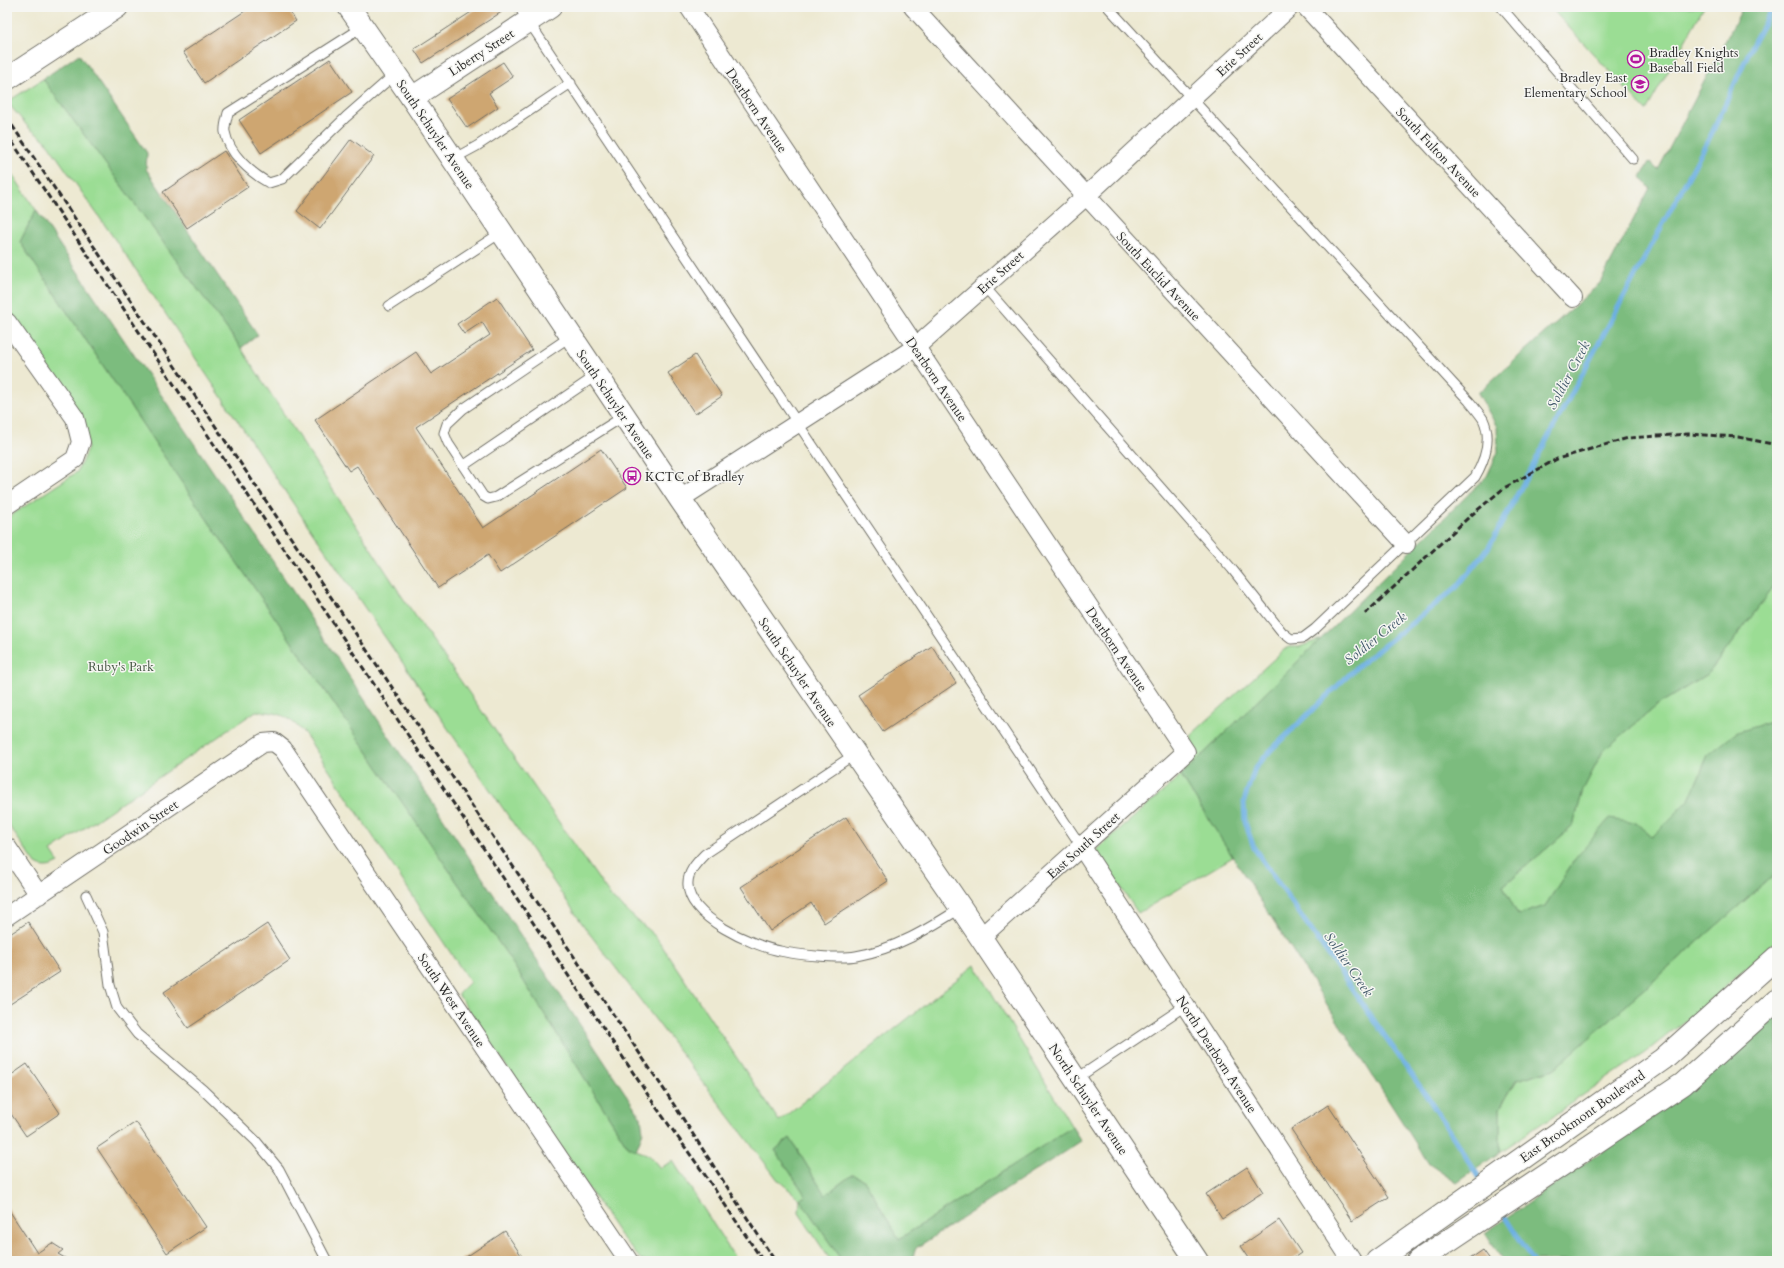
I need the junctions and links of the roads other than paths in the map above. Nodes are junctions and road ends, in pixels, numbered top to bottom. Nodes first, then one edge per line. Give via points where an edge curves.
1 (117, 7) edge
2 (348, 7) edge
3 (550, 7) edge
4 (689, 7) edge
5 (913, 7) edge
6 (1108, 7) edge
7 (1290, 7) edge
8 (1306, 7) edge
9 (1501, 7) edge
10 (524, 14) edge
11 (362, 27) junction
12 (396, 74) junction
13 (7, 79) edge
14 (570, 83) junction
15 (412, 98) junction
16 (1191, 98) junction
17 (453, 159) junction
18 (1633, 159) dead end
19 (1086, 196) junction
20 (502, 232) junction
21 (984, 286) junction
22 (1573, 298) dead end
23 (389, 306) dead end
24 (7, 322) edge
25 (571, 336) junction
26 (916, 347) junction
27 (597, 375) junction
28 (624, 416) junction
29 (798, 423) junction
30 (463, 466) junction
31 (680, 499) junction
32 (7, 505) edge
33 (1406, 544) junction
34 (274, 742) joint
35 (1186, 752) joint
36 (855, 754) junction
37 (7, 846) edge
38 (1081, 846) junction
39 (86, 894) dead end
40 (39, 895) junction
41 (961, 908) junction
42 (7, 916) edge
43 (981, 937) junction
44 (1777, 957) edge
45 (1777, 1000) edge
46 (1185, 1006) junction
47 (1076, 1079) junction
48 (628, 1260) edge
49 (327, 1261) edge
50 (1197, 1261) edge
51 (1352, 1261) edge
52 (1377, 1261) edge
53 (1418, 1261) edge

1 - 13 main road
2 - 11 main road, South Schuyler Avenue
3 - 10 main road, Liberty Street
4 - 26 street, Dearborn Avenue
5 - 19 street, South Euclid Avenue
6 - 16 lane
7 - 16 street, Erie Street
8 - 22 street, South Fulton Avenue
9 - 18 lane
10 - 14 lane
10 - 15 main road, Liberty Street
11 - 12 main road, South Schuyler Avenue
11 - 12 lane via 228,113 224,131 234,152 254,175 269,183 282,179 346,117
12 - 15 main road, South Schuyler Avenue
14 - 17 lane via 477,146
14 - 29 lane
15 - 17 main road, South Schuyler Avenue
16 - 19 street, Erie Street
16 - 33 lane via 1470,401 1483,419 1487,432 1486,446 1483,462 1475,477
17 - 20 main road, South Schuyler Avenue
19 - 21 street, Erie Street
19 - 33 street, South Euclid Avenue
20 - 23 lane
20 - 25 main road, South Schuyler Avenue
21 - 26 street, Erie Street
21 - 33 lane via 1232,569 1282,632 1292,639 1303,638 1315,629
24 - 32 street via 75,418 81,442 76,459
25 - 27 main road, South Schuyler Avenue
25 - 30 lane via 463,409 447,424 444,433
26 - 29 street, Erie Street
26 - 35 street, Dearborn Avenue
27 - 28 main road, South Schuyler Avenue
27 - 30 lane
28 - 30 lane via 496,497 488,499 483,496
28 - 31 main road, South Schuyler Avenue
29 - 31 street, Erie Street
29 - 38 lane
31 - 36 main road, South Schuyler Avenue
34 - 40 street, Goodwin Street via 263,743
34 - 48 street, South West Avenue via 283,749
35 - 38 street, East South Street
36 - 41 main road, South Schuyler Avenue
36 - 41 lane via 705,854 695,864 687,885 697,906 725,929 756,944 780,951 855,956 890,948 920,934
37 - 40 street
38 - 43 street, East South Street
38 - 46 street, North Dearborn Avenue
39 - 49 lane via 103,932 110,985 116,1008 137,1034 203,1090 256,1141 280,1169
40 - 42 street, Goodwin Street
41 - 43 main road, South Schuyler Avenue
43 - 47 main road, North Schuyler Avenue
44 - 52 main road, East Brookmont Boulevard via 1663,1059
45 - 53 main road via 1683,1084
46 - 47 lane
46 - 51 street, North Dearborn Avenue
47 - 50 main road, North Schuyler Avenue

